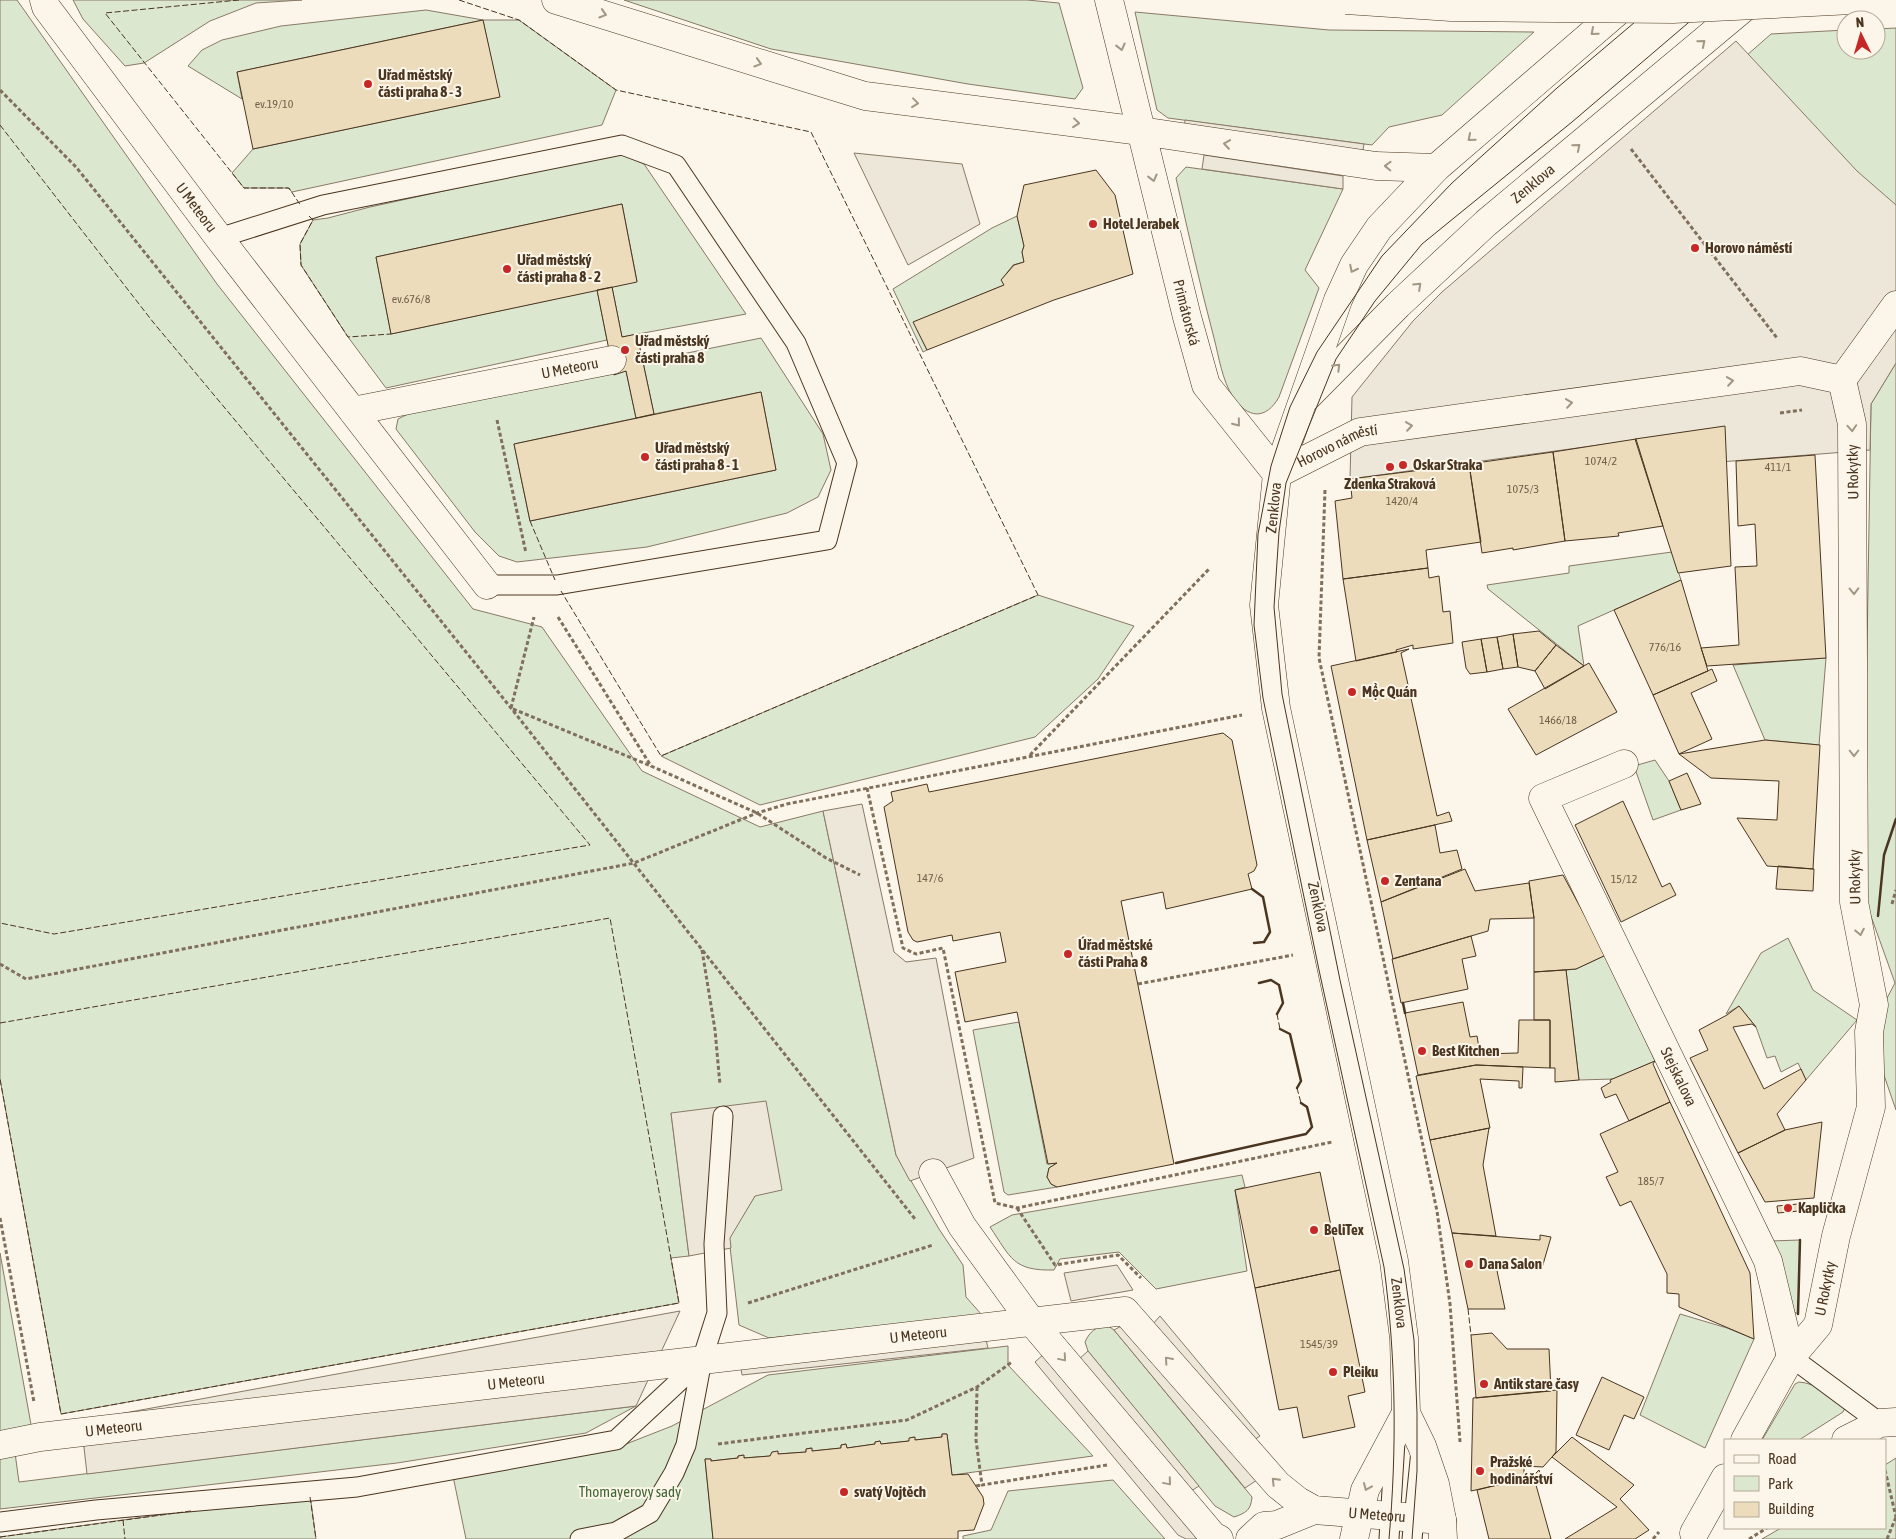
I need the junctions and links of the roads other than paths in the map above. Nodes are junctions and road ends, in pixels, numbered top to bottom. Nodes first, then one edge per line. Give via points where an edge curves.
1 (44, 0) edge
2 (556, 0) edge
3 (1109, 0) edge
4 (1346, 0) edge
5 (1631, 0) edge
6 (1754, 0) edge
7 (1852, 0) edge
8 (1141, 131) junction
9 (1436, 168) junction
10 (219, 238) junction
11 (1896, 305) edge
12 (612, 360) dead end
13 (1842, 380) junction
14 (1302, 401) junction
15 (353, 411) junction
16 (1277, 474) junction
17 (487, 584) joint
18 (1624, 764) dead end
19 (723, 1116) road end
20 (933, 1173) dead end
21 (1031, 1321) junction
22 (1791, 1356) junction
23 (702, 1360) junction
24 (1888, 1422) edge
25 (1401, 1425) junction
26 (1746, 1439) edge
27 (1848, 1439) edge
28 (0, 1445) edge
29 (1422, 1446) junction
30 (1724, 1480) edge
31 (1314, 1510) junction
32 (1724, 1516) edge
33 (0, 1522) edge
34 (1356, 1526) edge
35 (1401, 1528) edge
36 (1442, 1529) edge
37 (1692, 1537) edge
38 (580, 1539) edge
39 (1219, 1539) edge
40 (1250, 1539) edge

1 - 10 street, U Meteoru via 46,7
2 -> 8 street via 865,96
3 -> 8 street, Primátorská
4 - 7 street, bridge via 1451,7 1673,9
5 -> 9 street, Zenklova
14 -> 6 street, Zenklova via 1486,223
9 -> 8 street via 1376,166
8 -> 16 street, Primátorská via 1206,385
9 -> 14 street, Zenklova via 1379,228 1354,265
10 - 15 street, U Meteoru
10 - 17 lane via 323,205 622,145 676,166 796,343 847,463 827,540 558,585
11 - 13 street
12 - 15 street, U Meteoru
16 -> 13 street, Horovo náměstí via 1360,432 1800,371
13 -> 22 street, U Rokytky via 1852,424 1854,902 1874,1005 1869,1032 1871,1107 1836,1236 1818,1325
14 - 16 street, Zenklova
15 - 17 street, U Meteoru
16 - 25 street, Zenklova via 1264,605 1276,708 1394,1261 1404,1338
18 - 22 street, Stejskalova via 1543,798 1764,1252
19 - 23 lane via 714,1244 717,1313
20 - 21 street via 962,1226
21 - 23 street, U Meteoru
31 -> 21 street, U Meteoru via 1278,1485 1125,1311
21 -> 39 street via 1213,1536
22 - 24 lane
22 - 26 street
23 - 28 street, U Meteoru
23 - 33 lane via 616,1440 357,1487 96,1510
23 - 38 lane via 686,1445 650,1513 616,1532
24 - 27 street
25 - 29 street, Zenklova
25 -> 34 street via 1365,1490
25 - 35 lane
29 - 35 lane
29 - 36 street, Zenklova via 1435,1484
30 - 37 street
31 - 34 street, U Meteoru
31 - 40 street, U Meteoru via 1264,1526
32 - 37 street
34 - 35 street, U Meteoru
35 - 36 street, U Meteoru

